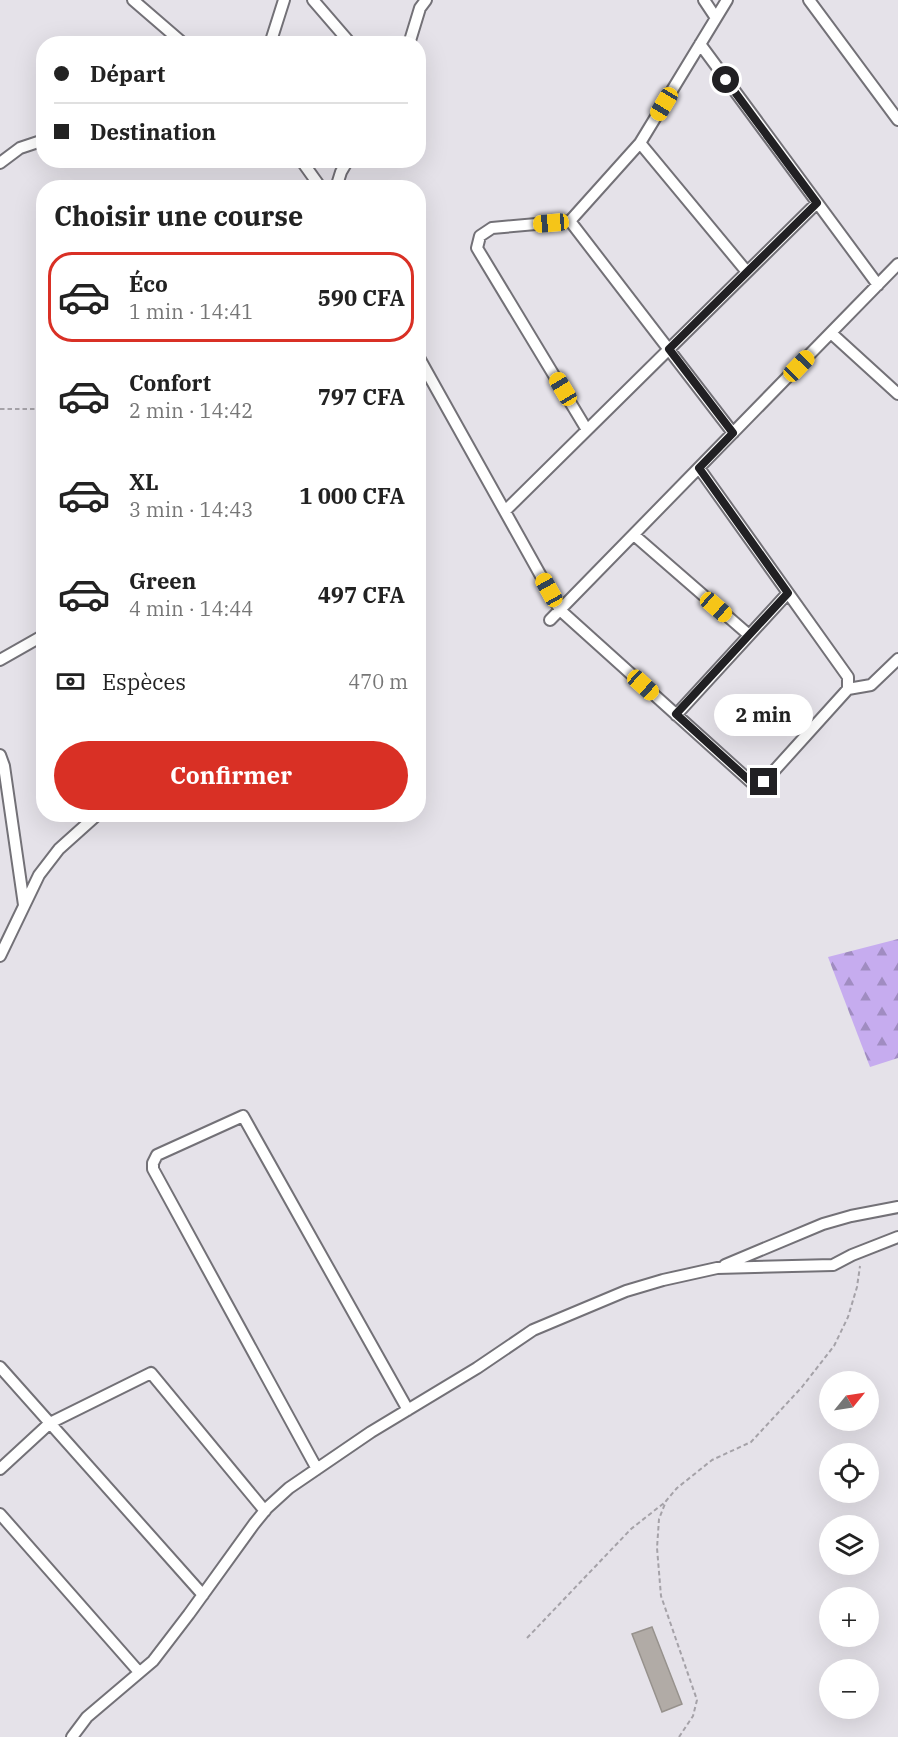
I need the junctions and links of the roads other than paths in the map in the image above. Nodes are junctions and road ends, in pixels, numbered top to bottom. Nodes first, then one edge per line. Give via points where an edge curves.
1 (134, 0) edge
2 (284, 0) edge
3 (313, 0) edge
4 (426, 0) edge
5 (704, 0) edge
6 (727, 0) edge
7 (809, 0) edge
8 (716, 18) junction
9 (175, 36) edge
10 (273, 36) edge
11 (344, 36) edge
12 (411, 36) edge
13 (700, 44) junction
14 (896, 114) edge
15 (36, 143) edge
16 (640, 143) junction
17 (0, 163) edge
18 (817, 203) junction
19 (570, 221) junction
20 (898, 264) edge
21 (747, 272) junction
22 (878, 285) junction
23 (831, 333) junction
24 (669, 349) junction
25 (426, 370) edge
26 (898, 394) edge
27 (587, 430) junction
28 (733, 433) junction
29 (699, 468) junction
30 (505, 511) junction
31 (634, 535) junction
32 (788, 593) junction
33 (560, 610) junction
34 (550, 620) dead end
35 (749, 635) junction
36 (36, 640) edge
37 (898, 658) edge
38 (0, 660) edge
39 (848, 689) junction
40 (676, 714) junction
41 (0, 755) edge
42 (89, 822) edge
43 (24, 906) junction
44 (0, 956) edge
45 (898, 1208) edge
46 (898, 1237) edge
47 (717, 1268) junction
48 (0, 1367) edge
49 (408, 1410) junction
50 (50, 1423) junction
51 (0, 1469) edge
52 (317, 1469) junction
53 (265, 1511) junction
54 (0, 1514) edge
55 (203, 1595) junction
56 (139, 1672) junction
57 (72, 1737) edge

1 - 9 street
2 - 10 street
3 - 11 street
4 - 12 street
5 - 8 street
6 - 8 street
7 - 14 street
8 - 13 street
13 - 16 street
13 - 18 street
15 - 17 street via 20,148
16 - 19 street
16 - 21 street
18 - 21 street
18 - 22 street
19 - 24 street
19 - 27 street via 492,228 480,236 477,248
20 - 22 street
21 - 24 street
22 - 23 street
23 - 26 street
23 - 28 street
24 - 27 street
24 - 28 street
25 - 30 street
27 - 30 street
28 - 29 street
29 - 31 street
29 - 32 street
30 - 33 street
31 - 33 street
31 - 35 street
32 - 35 street
32 - 39 street via 848,677
33 - 34 street
33 - 40 street
35 - 40 street
36 - 38 street
37 - 39 street via 871,685
39 - 40 street via 764,782 751,782
41 - 43 street
42 - 43 street via 39,874
43 - 44 street
45 - 47 street via 823,1224
46 - 47 street via 833,1265
47 - 49 street via 626,1291 533,1330
48 - 50 street
49 - 52 street
49 - 52 street via 243,1116 157,1155 153,1169
50 - 51 street
50 - 53 street via 151,1373
50 - 55 street
52 - 53 street
53 - 55 street
54 - 56 street
55 - 56 street via 153,1661
56 - 57 street via 87,1717

